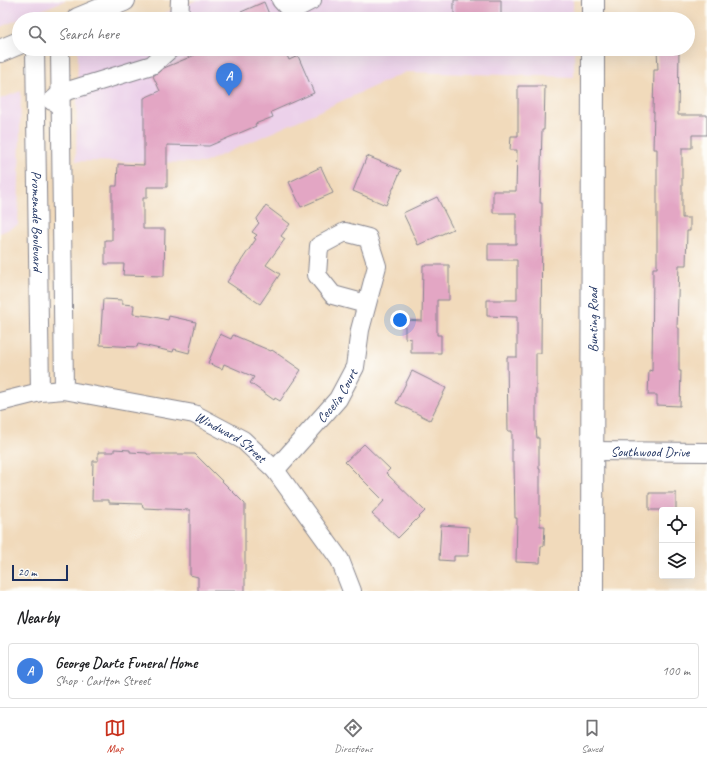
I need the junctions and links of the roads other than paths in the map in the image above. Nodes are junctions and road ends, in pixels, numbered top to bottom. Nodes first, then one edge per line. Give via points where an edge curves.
1 (180, 0) edge
2 (281, 0) edge
3 (312, 0) edge
4 (593, 0) edge
5 (115, 2) edge
6 (93, 12) edge
7 (179, 12) edge
8 (593, 12) edge
9 (12, 46) edge
10 (0, 51) edge
11 (35, 56) edge
12 (60, 56) edge
13 (162, 56) edge
14 (593, 56) edge
15 (60, 95) junction
16 (36, 113) junction
17 (366, 304) dead end
18 (64, 390) junction
19 (40, 392) junction
20 (0, 402) edge
21 (592, 451) junction
22 (707, 452) edge
23 (275, 470) junction
24 (352, 591) edge
25 (592, 591) edge

1 - 7 street
2 - 3 street via 290,10
4 - 8 main road
5 - 6 main road
9 - 10 main road
11 - 16 street, Promenade Boulevard
12 - 15 street, Promenade Boulevard
13 - 15 street via 152,65
14 - 21 main road, Bunting Road
15 - 16 street
15 - 18 street, Promenade Boulevard
16 - 19 street, Promenade Boulevard
17 - 23 street, Cecelia Court via 355,367 338,399
18 - 19 street, Windward Street
18 - 23 street, Windward Street via 194,414 243,440
19 - 20 street, Windward Street
21 - 22 street, Southwood Drive
21 - 25 main road, Bunting Road
23 - 24 street, Windward Street via 340,560

